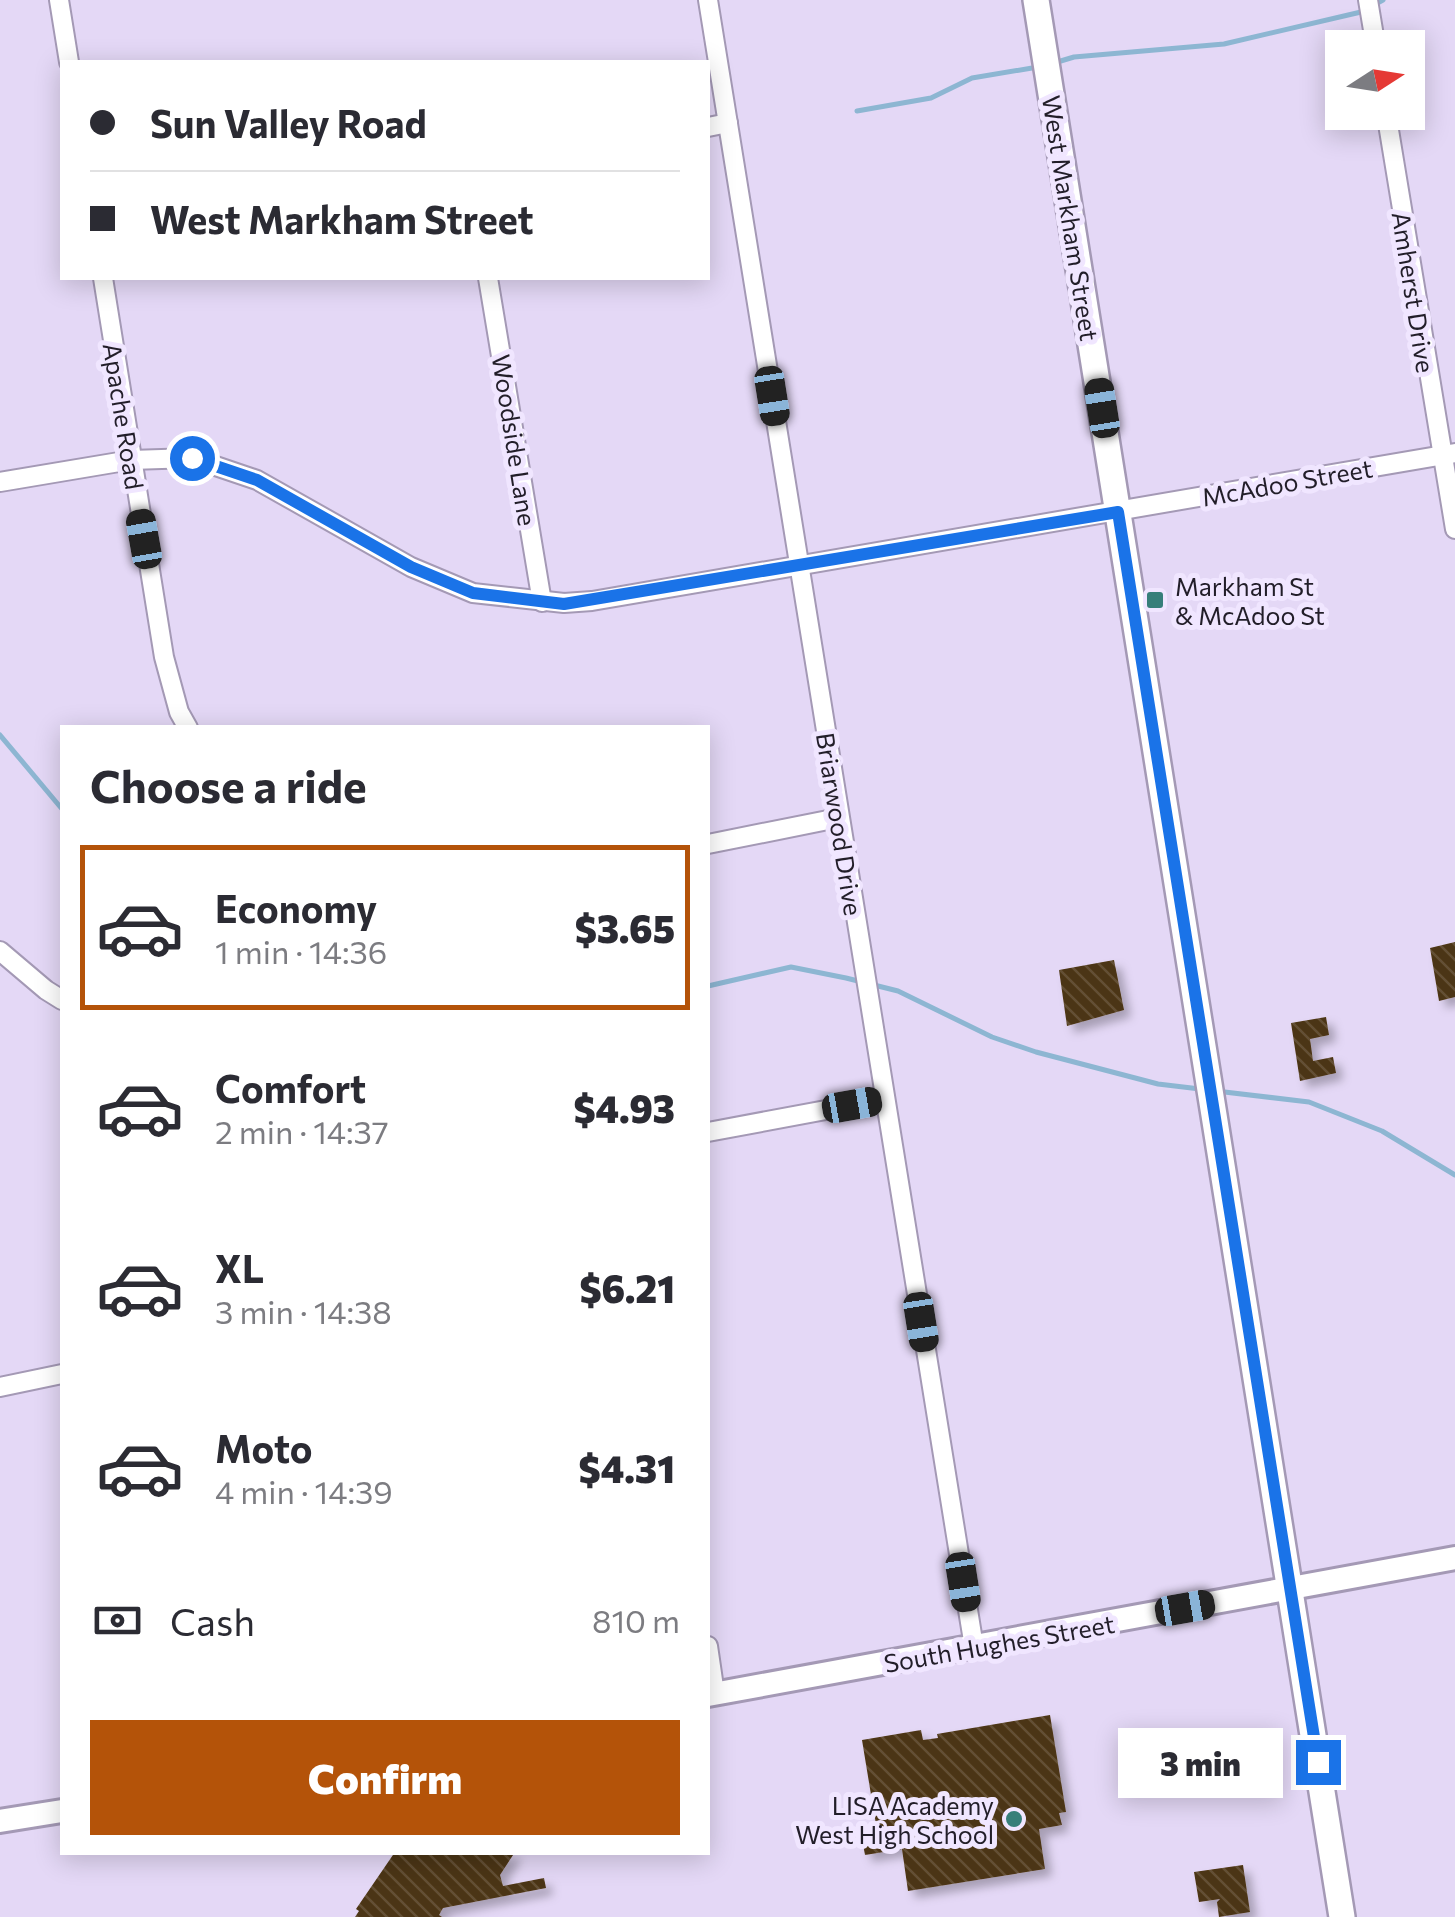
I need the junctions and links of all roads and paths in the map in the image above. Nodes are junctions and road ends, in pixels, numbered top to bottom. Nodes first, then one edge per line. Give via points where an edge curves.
1 (59, 0) edge
2 (708, 0) edge
3 (1036, 0) edge
4 (69, 60) edge
5 (728, 123) junction
6 (710, 126) edge
7 (1389, 130) edge
8 (103, 280) edge
9 (488, 280) edge
10 (1448, 454) edge
11 (130, 460) junction
12 (0, 482) edge
13 (1118, 512) junction
14 (1455, 530) edge
15 (798, 564) junction
16 (542, 602) junction
17 (186, 725) edge
18 (838, 818) junction
19 (710, 844) edge
20 (0, 952) edge
21 (60, 999) edge
22 (885, 1099) junction
23 (710, 1132) edge
24 (60, 1374) edge
25 (0, 1386) edge
26 (1455, 1558) edge
27 (1290, 1589) junction
28 (974, 1647) junction
29 (711, 1694) edge
30 (60, 1811) edge
31 (0, 1822) edge
32 (1342, 1917) edge

1 - 4 street
2 - 5 street, Briarwood Drive
3 - 13 main road, West Markham Street
5 - 6 street
5 - 15 street, Briarwood Drive
7 - 10 street, Amherst Drive
8 - 11 street, Apache Road
9 - 16 street, Woodside Lane
10 - 13 street, McAdoo Street
10 - 14 street, Amherst Drive
11 - 12 street, McAdoo Street
11 - 16 street, McAdoo Street via 192,458 231,469 426,574 473,593
11 - 17 street, Apache Road via 164,658
13 - 15 street, McAdoo Street
13 - 27 main road, West Markham Street
15 - 16 street, McAdoo Street via 592,601
15 - 18 street, Briarwood Drive
18 - 19 street
18 - 22 street, Briarwood Drive
20 - 21 street
22 - 23 street
22 - 28 street, Briarwood Drive
24 - 25 street
26 - 27 street, South Hughes Street
27 - 28 street, South Hughes Street
27 - 32 main road, West Markham Street
28 - 29 street, South Hughes Street
30 - 31 street

